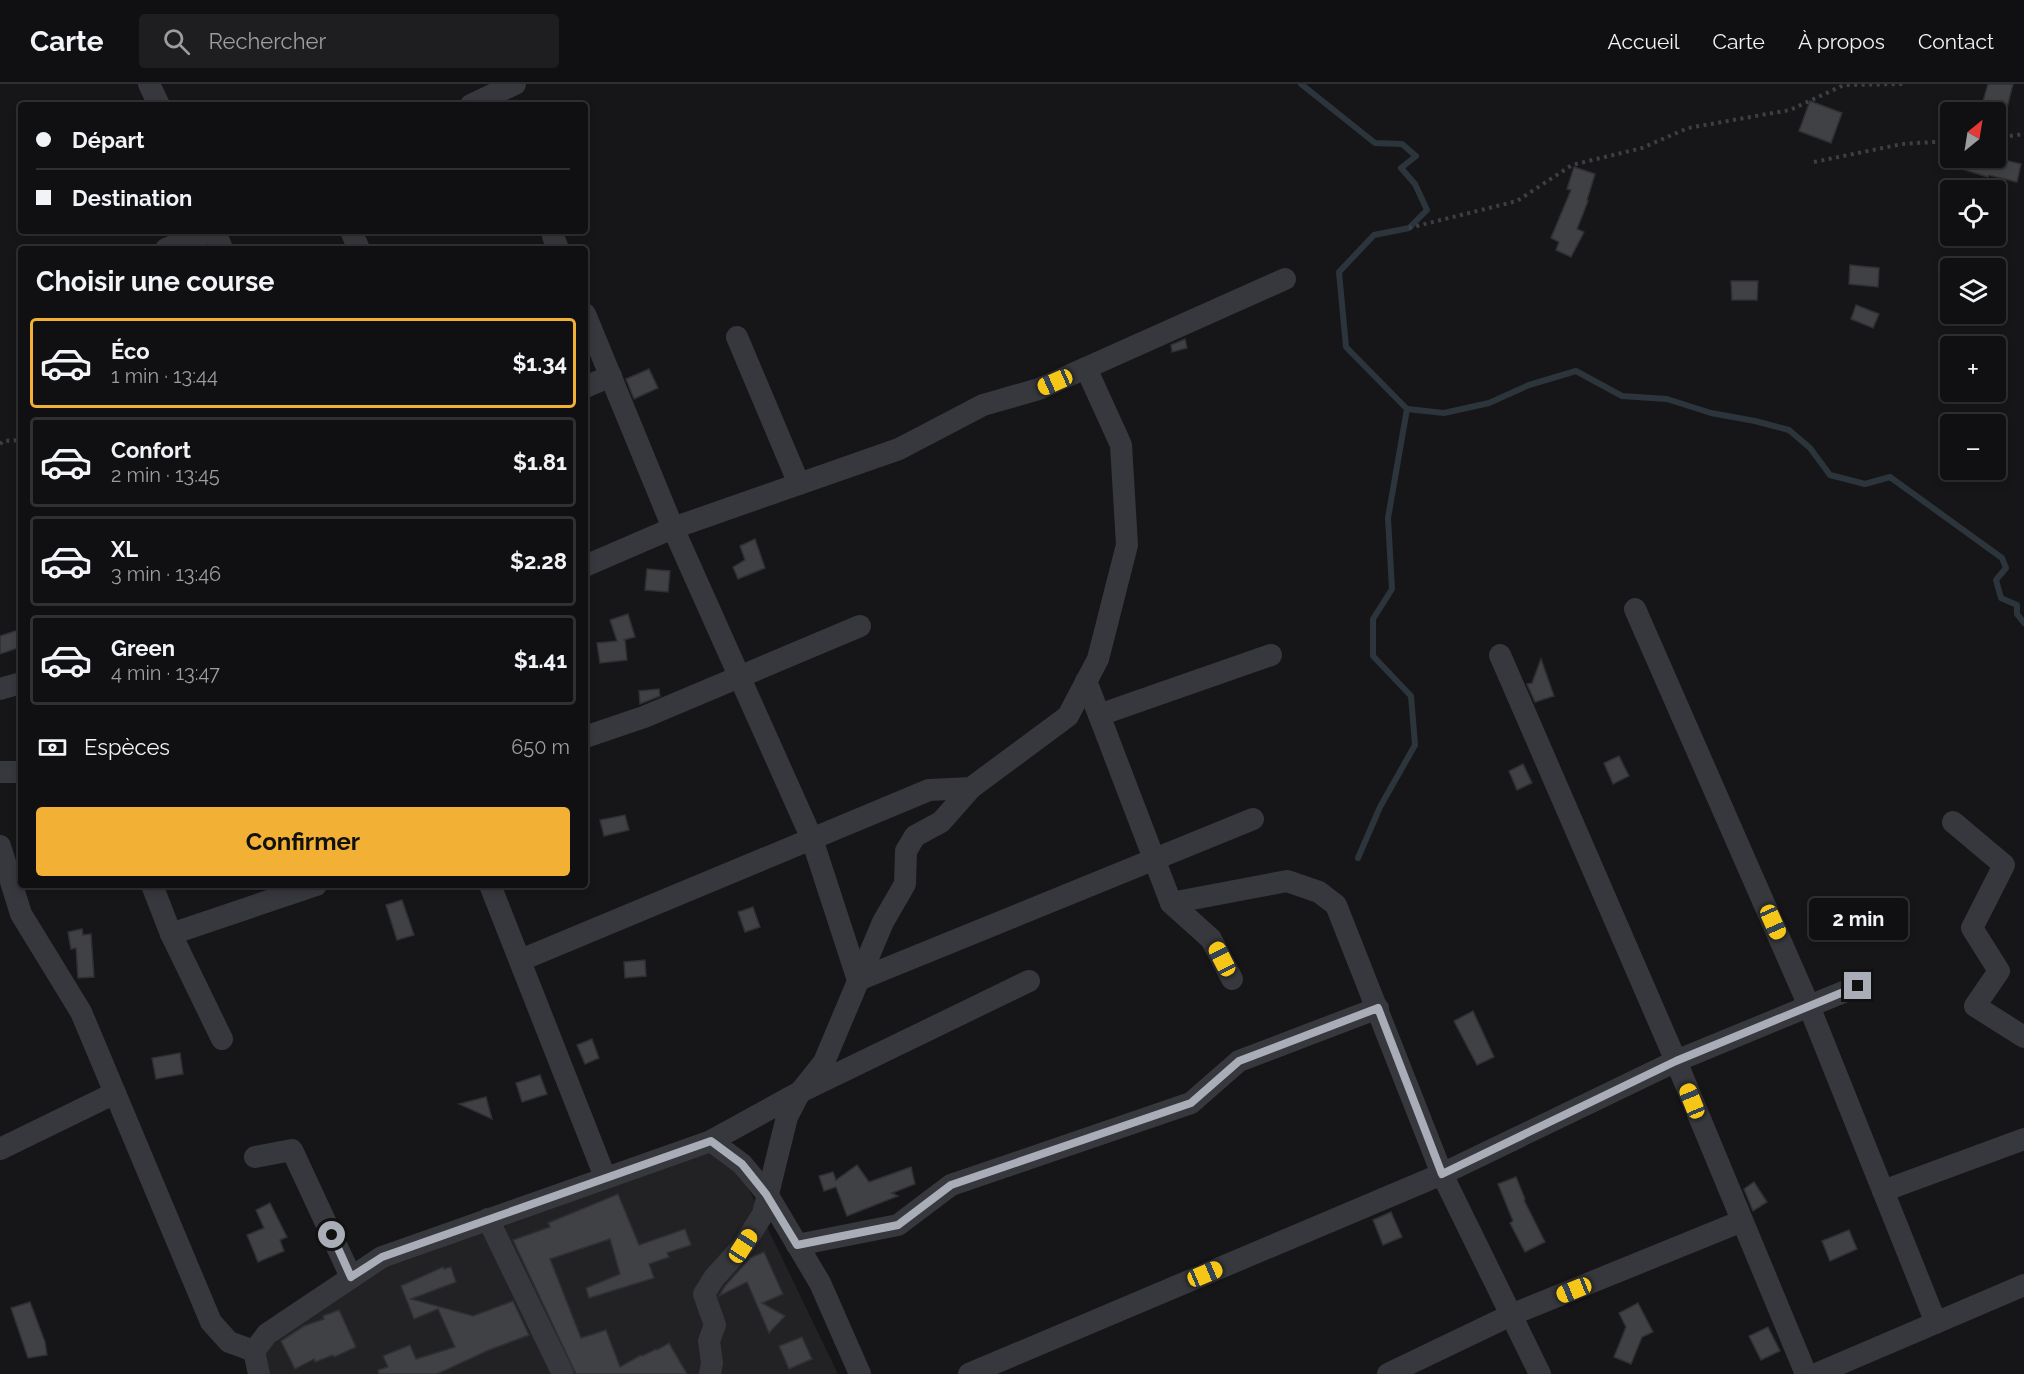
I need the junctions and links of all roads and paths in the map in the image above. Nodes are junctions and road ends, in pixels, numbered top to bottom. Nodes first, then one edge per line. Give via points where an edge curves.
1 (149, 84) edge
2 (514, 84) edge
3 (1904, 84) edge
4 (158, 102) edge
5 (477, 102) edge
6 (2024, 134) edge
7 (2006, 136) edge
8 (1940, 142) edge
9 (1814, 162) dead end
10 (1409, 228) dead end
11 (202, 234) edge
12 (172, 246) edge
13 (1285, 279) dead end
14 (588, 321) edge
15 (737, 337) dead end
16 (1086, 368) junction
17 (611, 376) junction
18 (588, 386) edge
19 (18, 440) edge
20 (0, 444) edge
21 (799, 484) junction
22 (673, 528) junction
23 (588, 565) edge
24 (1635, 609) dead end
25 (860, 626) dead end
26 (1271, 655) dead end
27 (1500, 655) dead end
28 (741, 677) junction
29 (1086, 681) junction
30 (18, 684) edge
31 (0, 689) edge
32 (1099, 715) junction
33 (588, 736) edge
34 (0, 772) edge
35 (18, 772) edge
36 (971, 788) junction
37 (1253, 819) dead end
38 (1953, 822) dead end
39 (812, 839) junction
40 (0, 846) edge
41 (1153, 860) junction
42 (153, 888) edge
43 (307, 888) edge
44 (491, 888) edge
45 (1171, 903) junction
46 (171, 934) junction
47 (521, 960) junction
48 (1232, 979) dead end
49 (858, 980) junction
50 (1029, 981) dead end
51 (1858, 986) dead end
52 (1809, 1006) junction
53 (1378, 1008) junction
54 (2024, 1037) edge
55 (222, 1039) dead end
56 (1676, 1061) junction
57 (800, 1092) junction
58 (115, 1093) junction
59 (2024, 1139) edge
60 (711, 1141) junction
61 (0, 1149) edge
62 (255, 1157) dead end
63 (1442, 1174) junction
64 (605, 1177) junction
65 (1883, 1191) junction
66 (766, 1194) junction
67 (488, 1219) junction
68 (1742, 1221) junction
69 (797, 1245) junction
70 (351, 1277) junction
71 (2024, 1285) edge
72 (1511, 1315) junction
73 (1936, 1323) junction
74 (254, 1351) junction
75 (259, 1374) edge
76 (562, 1374) edge
77 (710, 1374) edge
78 (860, 1374) edge
79 (969, 1374) edge
80 (1388, 1374) edge
81 (1540, 1374) edge
82 (1806, 1374) edge
83 (1816, 1374) edge

1 - 4 street
2 - 5 street
3 - 10 path via 1844,85 1790,110 1688,128 1642,148 1572,165 1516,201
6 - 7 path
8 - 9 path via 1902,144
11 - 12 street
13 - 16 street
14 - 17 street
15 - 21 street
16 - 21 street via 1039,389 983,405 899,449
16 - 29 street via 1121,446 1127,545 1098,659
17 - 18 street
17 - 22 street
19 - 20 path
21 - 22 street
22 - 23 street
22 - 28 street
24 - 52 street
25 - 28 street
26 - 32 street
27 - 56 street
28 - 33 street
28 - 39 street
29 - 32 street
29 - 36 street via 1068,716
30 - 31 street
32 - 41 street
34 - 35 street
36 - 39 street via 929,790
36 - 49 street via 941,822 915,836 906,851 905,884 883,922
37 - 41 street
38 - 54 street via 2004,865 1972,928 1999,971 1975,1006
39 - 47 street
39 - 49 street
40 - 58 street via 21,914 81,1012
41 - 45 street
41 - 49 street
42 - 46 street
43 - 46 street
44 - 47 street
45 - 48 street via 1211,939
45 - 53 street via 1287,880 1319,892 1336,905
46 - 55 street
47 - 64 street
49 - 57 street via 824,1062
50 - 57 street
51 - 52 street
52 - 56 street
52 - 65 street
53 - 63 street
53 - 69 street via 1239,1061 1191,1103 951,1185 898,1225
56 - 63 street
56 - 68 street
57 - 60 street
57 - 66 street via 787,1117
58 - 61 street
58 - 74 street via 211,1322 229,1342
59 - 65 street
60 - 64 street
60 - 66 street via 742,1164
62 - 70 street via 292,1150
63 - 72 street
63 - 79 street
64 - 67 street
65 - 73 street
66 - 69 street
66 - 77 street via 763,1214 704,1294 715,1325 709,1341
67 - 70 street via 382,1257
67 - 76 street
68 - 72 street
68 - 82 street
69 - 78 street via 820,1283
70 - 74 street via 267,1334
71 - 73 street
72 - 80 street
72 - 81 street
73 - 83 street
74 - 75 street

